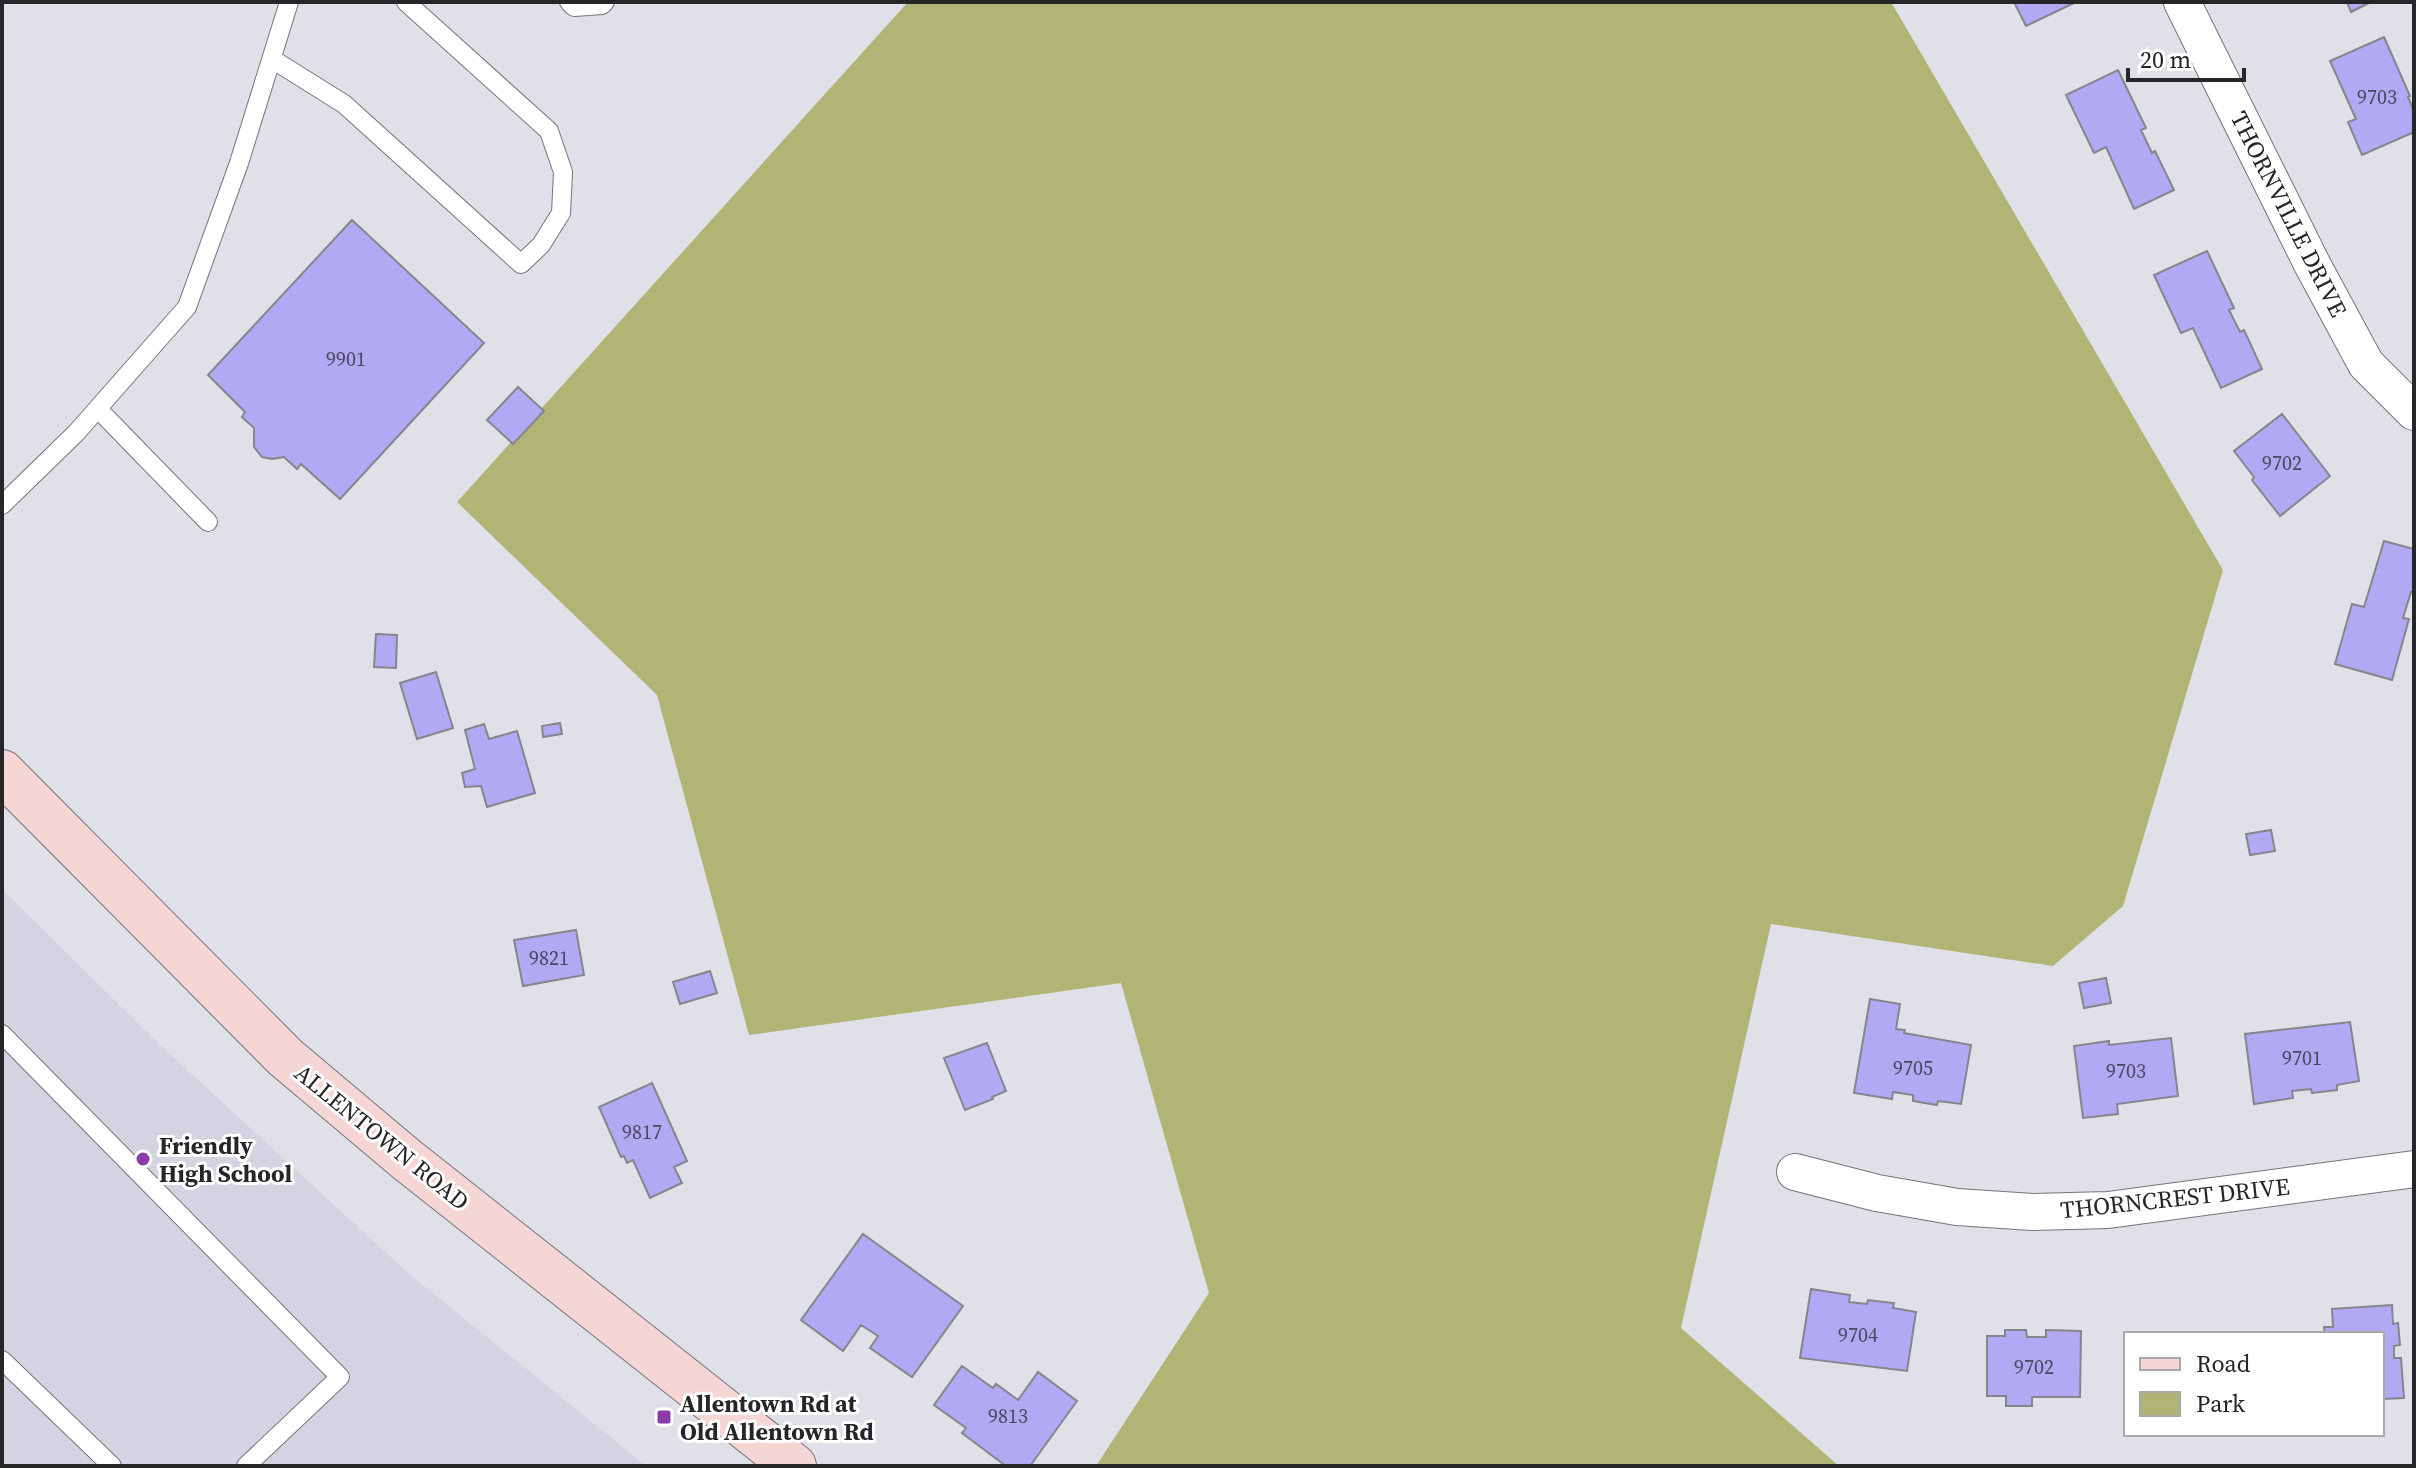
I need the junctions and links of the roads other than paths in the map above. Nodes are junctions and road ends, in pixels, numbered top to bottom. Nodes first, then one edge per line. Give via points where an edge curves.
1 (289, 2) edge
2 (406, 2) edge
3 (569, 2) edge
4 (605, 2) edge
5 (2182, 2) edge
6 (272, 59) junction
7 (98, 409) junction
8 (2414, 412) edge
9 (2, 505) edge
10 (208, 522) dead end
11 (2, 772) edge
12 (2, 1034) edge
13 (2414, 1169) edge
14 (1795, 1172) dead end
15 (2, 1360) edge
16 (784, 1463) edge
17 (112, 1466) edge
18 (246, 1466) edge

1 - 6 lane
2 - 6 lane via 549,131 563,172 561,213 541,245 521,264 344,104
3 - 4 lane via 574,7
5 - 8 street, THORNVILLE DRIVE via 2366,364
6 - 7 lane via 187,307
7 - 9 lane
7 - 10 lane
11 - 16 main road, ALLENTOWN ROAD via 285,1057
12 - 18 lane via 340,1377
13 - 14 street, THORNCREST DRIVE via 2108,1210 2033,1212 1943,1205
15 - 17 lane

